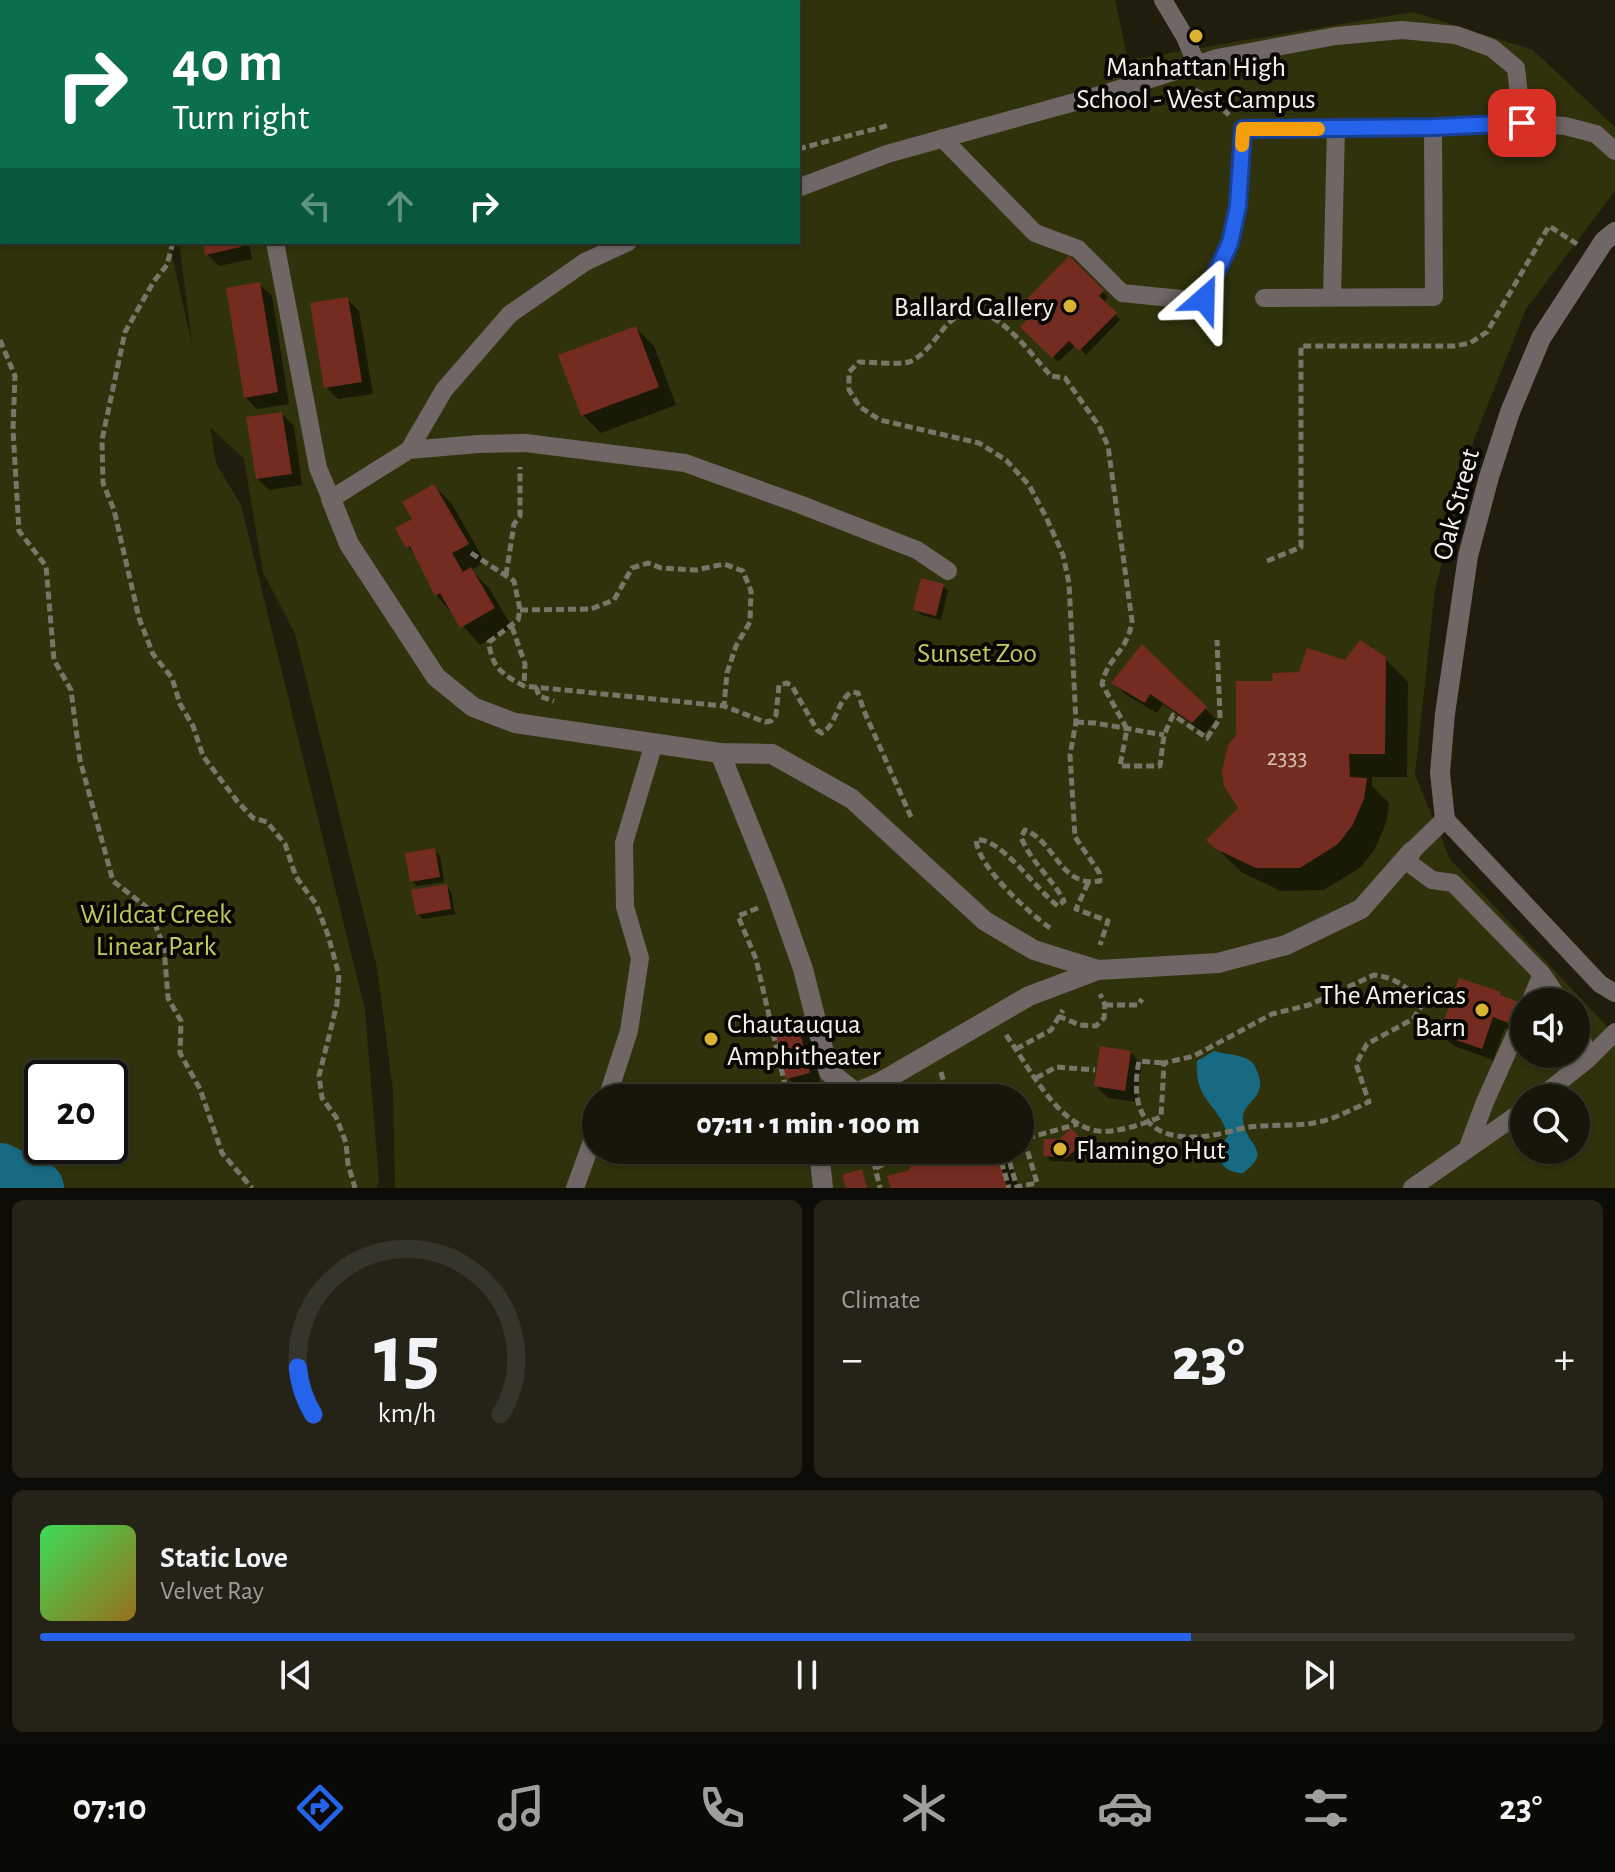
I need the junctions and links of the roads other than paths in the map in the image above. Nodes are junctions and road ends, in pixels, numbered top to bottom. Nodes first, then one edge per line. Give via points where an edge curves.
1 (1163, 0) edge
2 (1197, 65) junction
3 (1522, 123) junction
4 (1433, 127) junction
5 (1336, 128) junction
6 (942, 138) junction
7 (1615, 151) edge
8 (800, 187) edge
9 (1615, 232) edge
10 (275, 244) edge
11 (624, 244) edge
12 (1264, 298) dead end
13 (1332, 298) junction
14 (1181, 299) dead end
15 (1204, 299) dead end
16 (409, 450) junction
17 (331, 499) junction
18 (948, 571) dead end
19 (654, 743) junction
20 (720, 753) junction
21 (1445, 819) junction
22 (1409, 855) junction
23 (1542, 974) junction
24 (1098, 980) junction
25 (1536, 988) edge
26 (1552, 988) edge
27 (1615, 993) edge
28 (1615, 1032) edge
29 (1510, 1046) edge
30 (1590, 1057) edge
31 (1577, 1068) edge
32 (612, 1084) edge
33 (842, 1084) edge
34 (877, 1084) edge
35 (1557, 1084) edge
36 (1510, 1120) edge
37 (1467, 1150) junction
38 (584, 1164) edge
39 (820, 1164) edge
40 (575, 1188) edge
41 (823, 1188) edge
42 (1412, 1188) edge

1 - 2 lane
2 - 3 lane via 1336,36 1402,30 1456,35 1492,48 1516,68
2 - 6 lane
3 - 4 lane
3 - 7 lane via 1596,134
4 - 5 lane
4 - 13 lane via 1434,297
5 - 13 lane
5 - 15 lane via 1243,129 1230,243
6 - 8 lane
6 - 14 lane via 1035,233 1078,249 1122,293
9 - 21 street, Oak Street via 1541,338 1510,412 1472,543 1445,714 1440,773
10 - 17 lane via 318,468
11 - 16 lane via 585,262 510,314 444,390
12 - 13 lane
16 - 17 lane
16 - 18 lane via 526,443 685,463 917,550
17 - 19 street via 349,544 436,677 473,707 515,723
19 - 20 street
19 - 32 lane via 624,843 625,907 640,958 629,1031
20 - 24 street via 772,754 852,799 985,921
20 - 33 street via 803,969 829,1072
21 - 22 lane
21 - 27 lane via 1600,984
22 - 23 lane via 1432,880 1453,883
22 - 24 street via 1361,909 1286,945 1218,963
23 - 25 lane
23 - 26 lane
24 - 34 street via 1029,996
28 - 30 lane
29 - 37 lane
31 - 35 lane
36 - 37 lane
37 - 42 lane
38 - 40 lane
39 - 41 street

